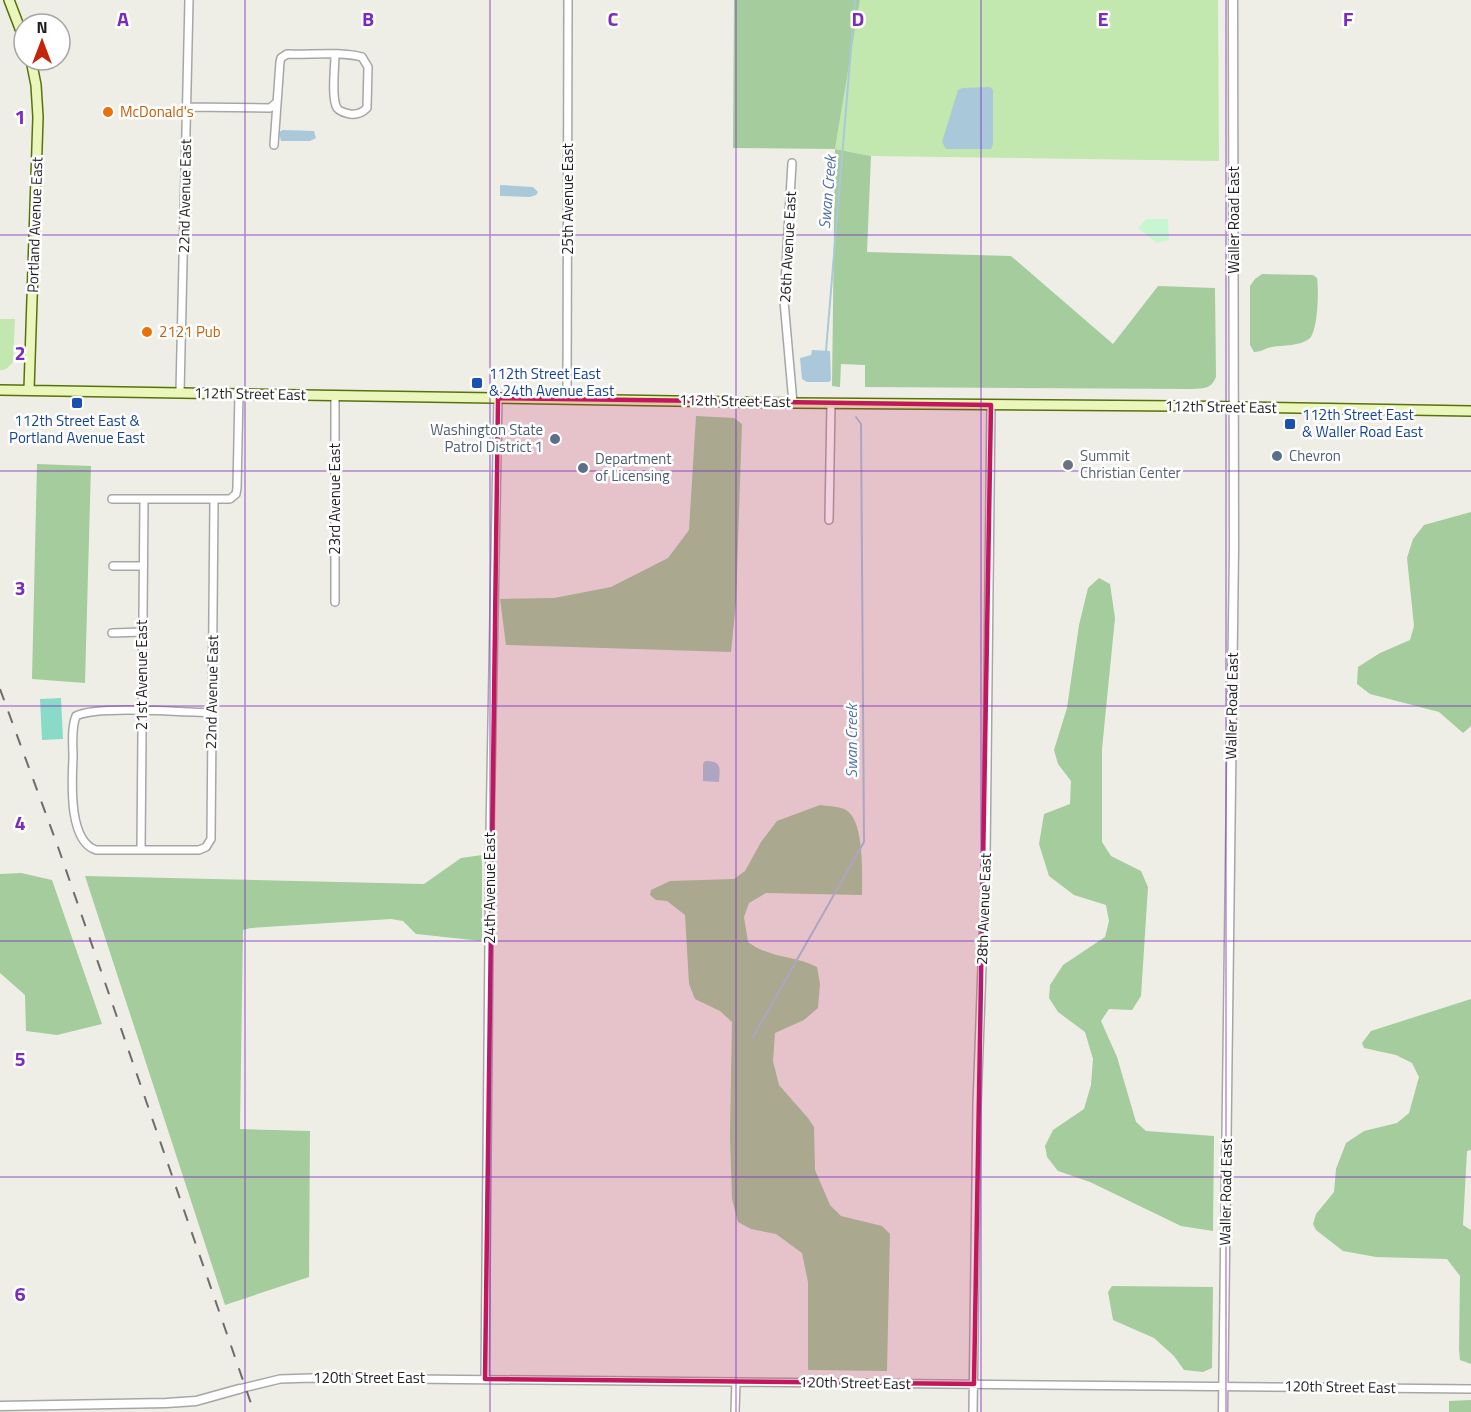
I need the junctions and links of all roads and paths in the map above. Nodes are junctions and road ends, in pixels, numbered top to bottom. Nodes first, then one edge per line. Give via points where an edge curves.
1 (189, 0) edge
2 (568, 0) edge
3 (1233, 0) edge
4 (335, 55) junction
5 (33, 72) edge
6 (276, 103) junction
7 (187, 107) junction
8 (274, 145) dead end
9 (792, 163) dead end
10 (0, 390) edge
11 (29, 390) junction
12 (180, 392) junction
13 (239, 393) junction
14 (335, 395) junction
15 (498, 398) junction
16 (567, 398) junction
17 (793, 403) junction
18 (831, 403) junction
19 (991, 405) junction
20 (1235, 407) junction
21 (1471, 411) edge
22 (112, 499) dead end
23 (214, 499) junction
24 (144, 500) junction
25 (829, 520) dead end
26 (113, 566) dead end
27 (143, 566) junction
28 (335, 602) dead end
29 (142, 632) junction
30 (112, 633) dead end
31 (142, 711) junction
32 (212, 713) junction
33 (141, 850) junction
34 (485, 1379) junction
35 (736, 1382) junction
36 (974, 1384) junction
37 (1223, 1385) junction
38 (239, 1389) joint
39 (1471, 1389) edge
40 (0, 1406) edge
41 (735, 1412) edge
42 (973, 1412) edge
43 (1223, 1412) edge

1 - 7 street, 22nd Avenue East
2 - 16 street, 25th Avenue East
3 - 20 street, Waller Road East
4 - 4 street via 337,107 353,114 363,112 368,105 366,62 358,56
4 - 6 street via 283,56
5 - 11 main road, Portland Avenue East via 38,117
6 - 7 street via 270,108
6 - 8 street
7 - 12 street, 22nd Avenue East
9 - 17 street, 26th Avenue East via 784,301
10 - 11 main road, 112th Street East
11 - 12 main road, 112th Street East
12 - 13 main road, 112th Street East
13 - 14 main road, 112th Street East
13 - 23 street via 237,488 228,500
14 - 15 main road, 112th Street East
14 - 28 street, 23rd Avenue East
15 - 16 main road, 112th Street East
15 - 34 street, 24th Avenue East
16 - 17 main road, 112th Street East
17 - 18 main road, 112th Street East
18 - 19 main road, 112th Street East
18 - 25 street
19 - 20 main road, 112th Street East
19 - 36 street, 28th Avenue East
20 - 21 main road, 112th Street East
20 - 37 street, Waller Road East
22 - 24 street
23 - 24 street
23 - 32 street, 22nd Avenue East
24 - 27 street, 21st Avenue East
26 - 27 street
27 - 29 street, 21st Avenue East
29 - 30 street
29 - 31 street, 21st Avenue East
31 - 32 street
31 - 33 street, 21st Avenue East
31 - 33 street via 76,716 73,733 73,809 85,842 92,849
32 - 33 street, 22nd Avenue East via 210,839 206,847
34 - 35 street, 120th Street East
34 - 38 street, 120th Street East via 311,1378
35 - 36 street, 120th Street East
35 - 41 street
36 - 37 street, 120th Street East
36 - 42 street, 28th Avenue East
37 - 39 street, 120th Street East
37 - 43 street, Waller Road East
38 - 40 street via 196,1401

